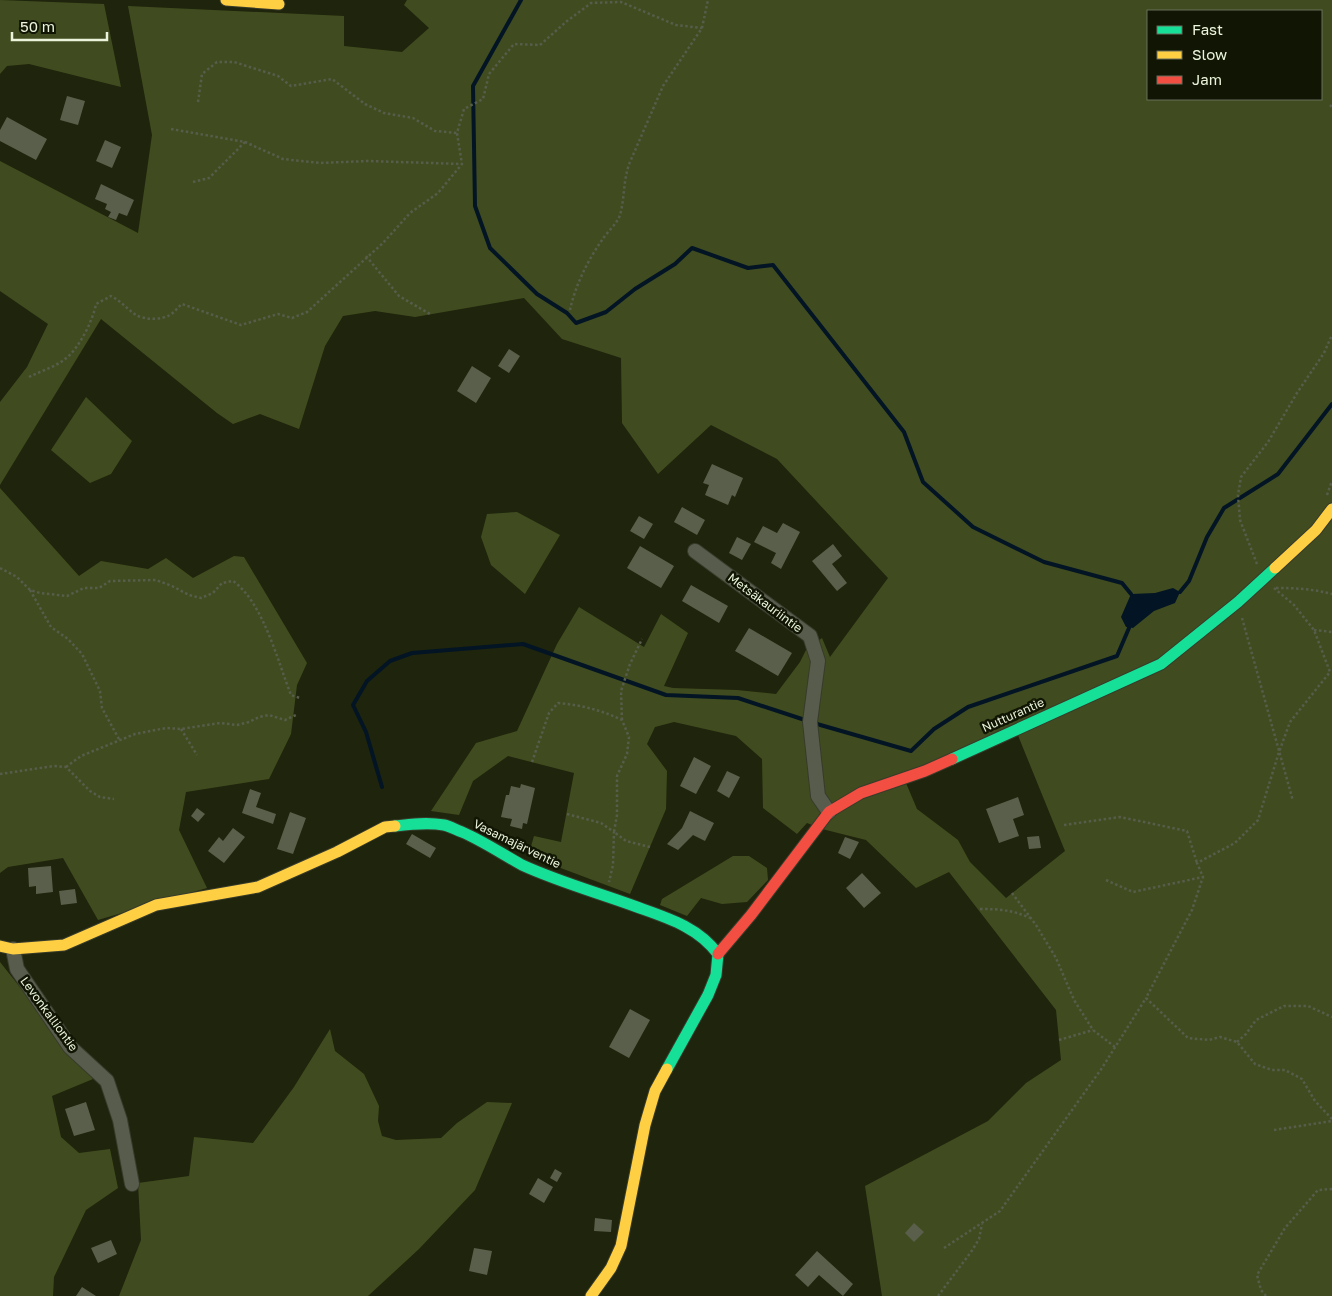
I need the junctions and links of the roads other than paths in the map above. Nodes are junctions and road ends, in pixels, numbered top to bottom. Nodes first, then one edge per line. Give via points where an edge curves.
1 (226, 0) edge
2 (279, 4) dead end
3 (1332, 509) edge
4 (695, 551) dead end
5 (828, 812) junction
6 (6, 948) edge
7 (718, 954) junction
8 (132, 1184) dead end
9 (591, 1296) edge

1 - 2 street
3 - 5 street, Nutturantie via 1316,530 1238,602 1161,664 925,771 861,793
4 - 5 street, Metsäkauriintie via 810,636 818,661 810,722 818,796
5 - 7 street, Nutturantie
6 - 7 street, Vasamajärventie via 64,945 156,906 258,887 385,827 416,823 445,825 555,879 681,923 698,932
6 - 8 street, Levonkalliontie via 70,1047 107,1081 120,1120
7 - 9 street via 716,975 708,995 655,1091 621,1246 611,1268

